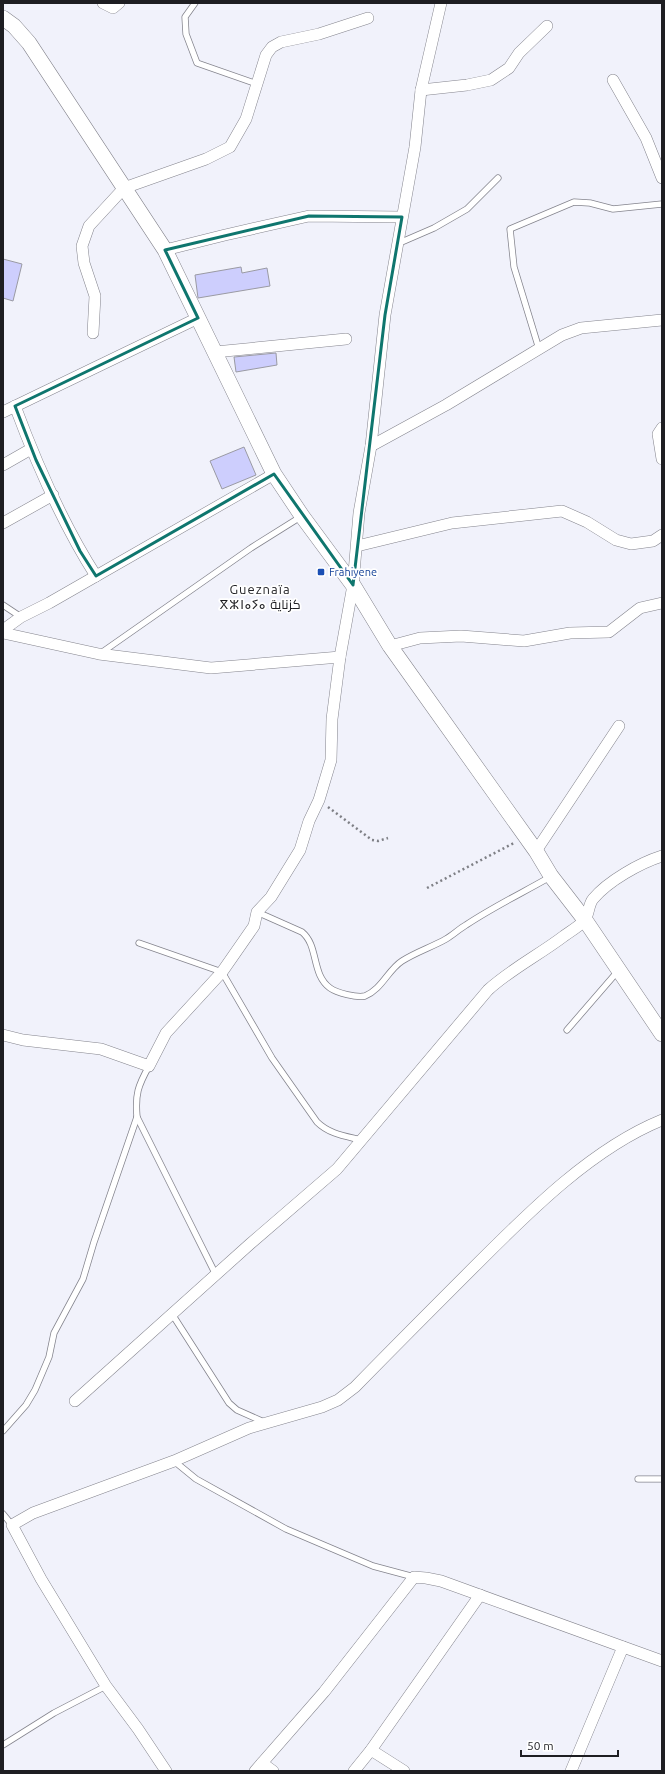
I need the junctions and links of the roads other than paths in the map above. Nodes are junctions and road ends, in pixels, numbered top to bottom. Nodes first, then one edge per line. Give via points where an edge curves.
1 (102, 3) edge
2 (119, 3) edge
3 (195, 3) edge
4 (441, 3) edge
5 (3, 18) edge
6 (368, 18) dead end
7 (547, 26) dead end
8 (613, 80) dead end
9 (257, 84) junction
10 (421, 90) junction
11 (498, 178) dead end
12 (662, 178) edge
13 (124, 188) junction
14 (662, 204) edge
15 (402, 217) junction
16 (397, 244) junction
17 (165, 250) junction
18 (198, 318) junction
19 (662, 320) edge
20 (93, 333) dead end
21 (346, 338) dead end
22 (539, 349) junction
23 (215, 352) junction
24 (15, 406) junction
25 (3, 412) edge
26 (662, 428) edge
27 (371, 446) junction
28 (31, 449) junction
29 (662, 459) edge
30 (3, 465) edge
31 (274, 474) junction
32 (53, 495) junction
33 (302, 516) junction
34 (3, 523) edge
35 (662, 535) edge
36 (357, 546) junction
37 (96, 576) junction
38 (353, 585) junction
39 (662, 603) edge
40 (3, 605) edge
41 (21, 616) junction
42 (3, 632) edge
43 (390, 646) junction
44 (99, 654) junction
45 (340, 657) junction
46 (619, 726) dead end
47 (536, 851) junction
48 (662, 856) edge
49 (551, 876) junction
50 (257, 912) junction
51 (585, 920) junction
52 (139, 943) dead end
53 (619, 970) junction
54 (222, 972) junction
55 (567, 1030) dead end
56 (662, 1034) edge
57 (3, 1035) edge
58 (149, 1066) junction
59 (137, 1117) junction
60 (662, 1120) edge
61 (361, 1140) junction
62 (216, 1275) junction
63 (172, 1314) junction
64 (75, 1401) dead end
65 (266, 1423) junction
66 (3, 1431) edge
67 (174, 1461) junction
68 (638, 1479) dead end
69 (662, 1479) edge
70 (3, 1514) edge
71 (12, 1525) junction
72 (414, 1577) junction
73 (480, 1596) junction
74 (623, 1647) junction
75 (662, 1661) edge
76 (106, 1686) junction
77 (3, 1746) edge
78 (371, 1750) junction
79 (258, 1767) edge
80 (166, 1771) edge
81 (272, 1771) edge
82 (354, 1771) edge
83 (404, 1771) edge
84 (571, 1771) edge

1 - 2 street via 113,8
3 - 9 lane via 185,17 186,34 197,63
4 - 10 street
5 - 13 street via 14,26 29,44
6 - 9 street via 319,34 281,42 272,47 266,55
7 - 10 street via 519,53 509,68 491,80
8 - 12 street via 646,138
9 - 13 street via 246,119 230,147 206,159
10 - 15 street via 415,147
11 - 16 lane via 467,209 434,228
13 - 17 street
13 - 20 street via 89,226 82,246 84,263 95,296
14 - 22 lane via 613,209 574,202 510,229 514,267
15 - 16 street
15 - 17 street via 310,216
16 - 27 street via 385,315
17 - 18 street
18 - 23 street
18 - 24 street
19 - 22 street via 581,328 562,335
21 - 23 street
22 - 27 street
23 - 31 street
24 - 25 street
24 - 28 street
26 - 29 street via 658,434
27 - 36 street
28 - 30 street
28 - 32 street
31 - 33 street
31 - 37 street
32 - 34 street
32 - 37 street via 80,551
33 - 38 street
33 - 44 lane via 251,548
35 - 36 street via 653,541 631,544 616,540 587,522 562,511 452,523
36 - 38 street
37 - 41 street
38 - 43 street
38 - 45 street
39 - 43 street via 640,608 609,632 570,633 524,641 475,636 420,638
40 - 41 lane
41 - 42 street
42 - 44 street
43 - 47 street
44 - 45 street via 211,668
45 - 50 street via 332,719 331,760 319,800 309,820 300,850 271,897
46 - 47 street
47 - 49 street
48 - 51 street via 634,869 600,892 592,901
49 - 50 lane via 402,961 372,992 363,996 331,988 316,968 307,937 302,932
49 - 51 street
50 - 54 street via 254,926
51 - 53 street
51 - 61 street via 488,990
52 - 54 lane
53 - 55 lane
53 - 56 street
54 - 58 street via 166,1033
54 - 61 lane via 272,1058 317,1122 339,1135
57 - 58 street via 23,1040 101,1049
58 - 59 lane via 135,1098
59 - 62 lane
59 - 66 lane via 83,1279 54,1333 49,1357 35,1390
60 - 65 street via 606,1149 516,1224 355,1387 338,1400 322,1407
61 - 62 street via 337,1169
62 - 63 street
63 - 64 street
63 - 65 lane via 229,1403 237,1410
65 - 67 street via 243,1430
67 - 71 street via 59,1502
67 - 72 lane via 201,1482 286,1529 373,1566
68 - 69 lane
70 - 71 lane
71 - 76 street via 41,1579
72 - 73 street via 441,1581
72 - 79 street via 324,1692
73 - 74 street
73 - 78 street
74 - 75 street
74 - 84 street
76 - 77 lane via 54,1713
76 - 80 street
78 - 82 street
78 - 83 street
79 - 81 street

